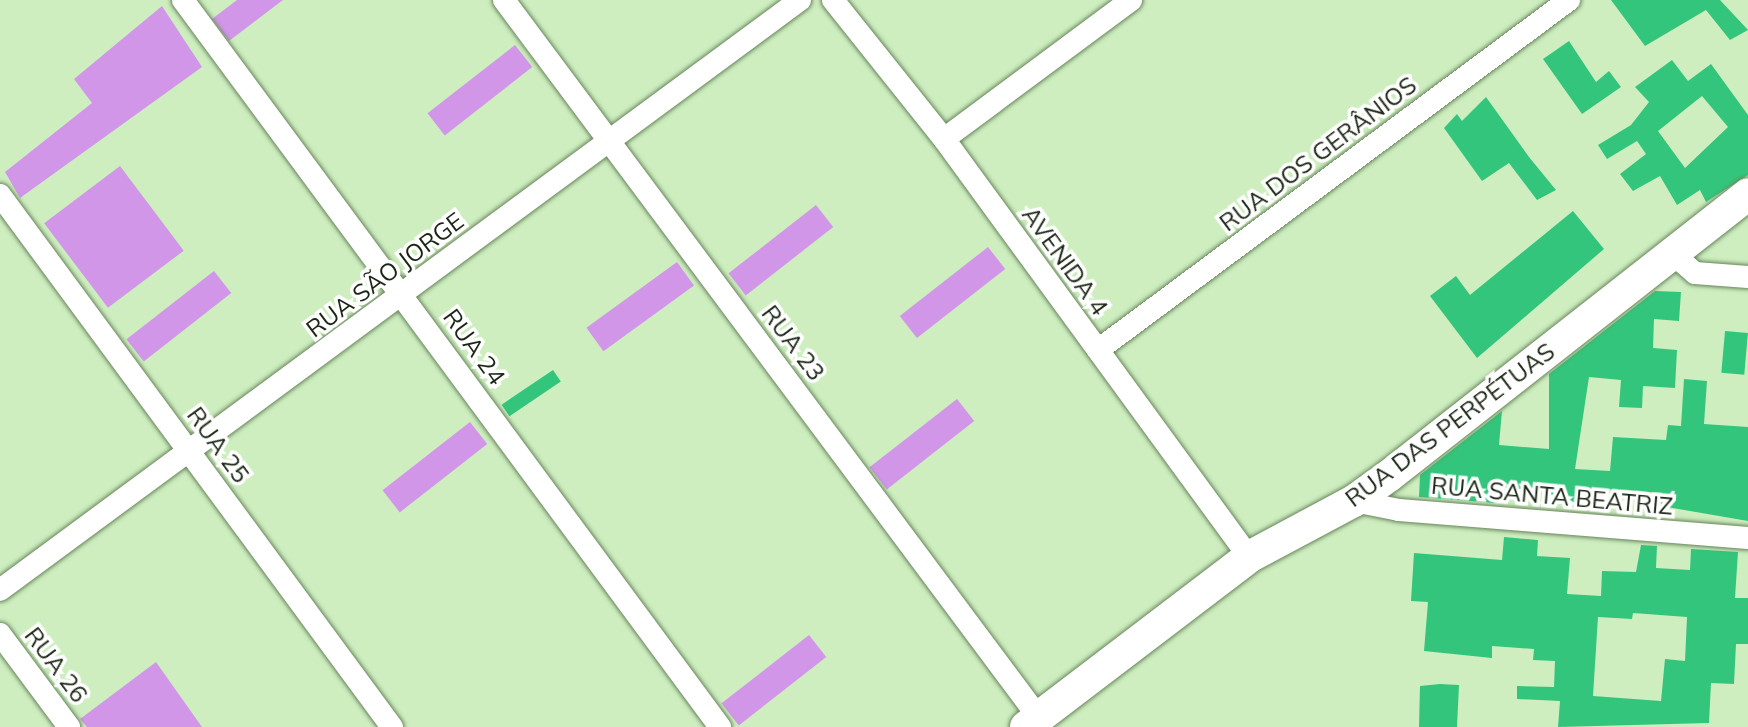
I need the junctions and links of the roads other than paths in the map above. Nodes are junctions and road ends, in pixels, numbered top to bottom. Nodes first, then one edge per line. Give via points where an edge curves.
1 (183, 0) edge
2 (504, 0) edge
3 (800, 0) edge
4 (833, 0) edge
5 (1131, 0) edge
6 (1569, 0) edge
7 (609, 139) junction
8 (944, 139) junction
9 (1748, 194) edge
10 (0, 195) edge
11 (1673, 254) junction
12 (1748, 277) edge
13 (403, 294) junction
14 (1098, 350) junction
15 (191, 453) junction
16 (1354, 501) junction
17 (1748, 538) edge
18 (1249, 557) junction
19 (0, 590) edge
20 (0, 634) edge
21 (1032, 722) edge
22 (69, 727) edge
23 (392, 727) edge
24 (720, 727) edge

1 - 13 street, RUA 24
2 - 7 street, RUA 23
3 - 7 street, RUA SÃO JORGE
4 - 8 street, AVENIDA 4
5 - 8 street
6 - 14 street, RUA DOS GERÂNIOS
7 - 13 street, RUA SÃO JORGE
7 - 21 street, RUA 23
8 - 14 street, AVENIDA 4
9 - 11 street, RUA DAS PERPÉTUAS
10 - 15 street, RUA 25
11 - 12 street via 1695,273
11 - 16 street, RUA DAS PERPÉTUAS
13 - 15 street, RUA SÃO JORGE
13 - 24 street, RUA 24
14 - 18 street, AVENIDA 4
15 - 19 street, RUA SÃO JORGE
15 - 23 street, RUA 25
16 - 17 street, RUA SANTA BEATRIZ via 1399,510
16 - 18 street, RUA DAS PERPÉTUAS
18 - 21 street, RUA DAS PERPÉTUAS
20 - 22 street, RUA 26

